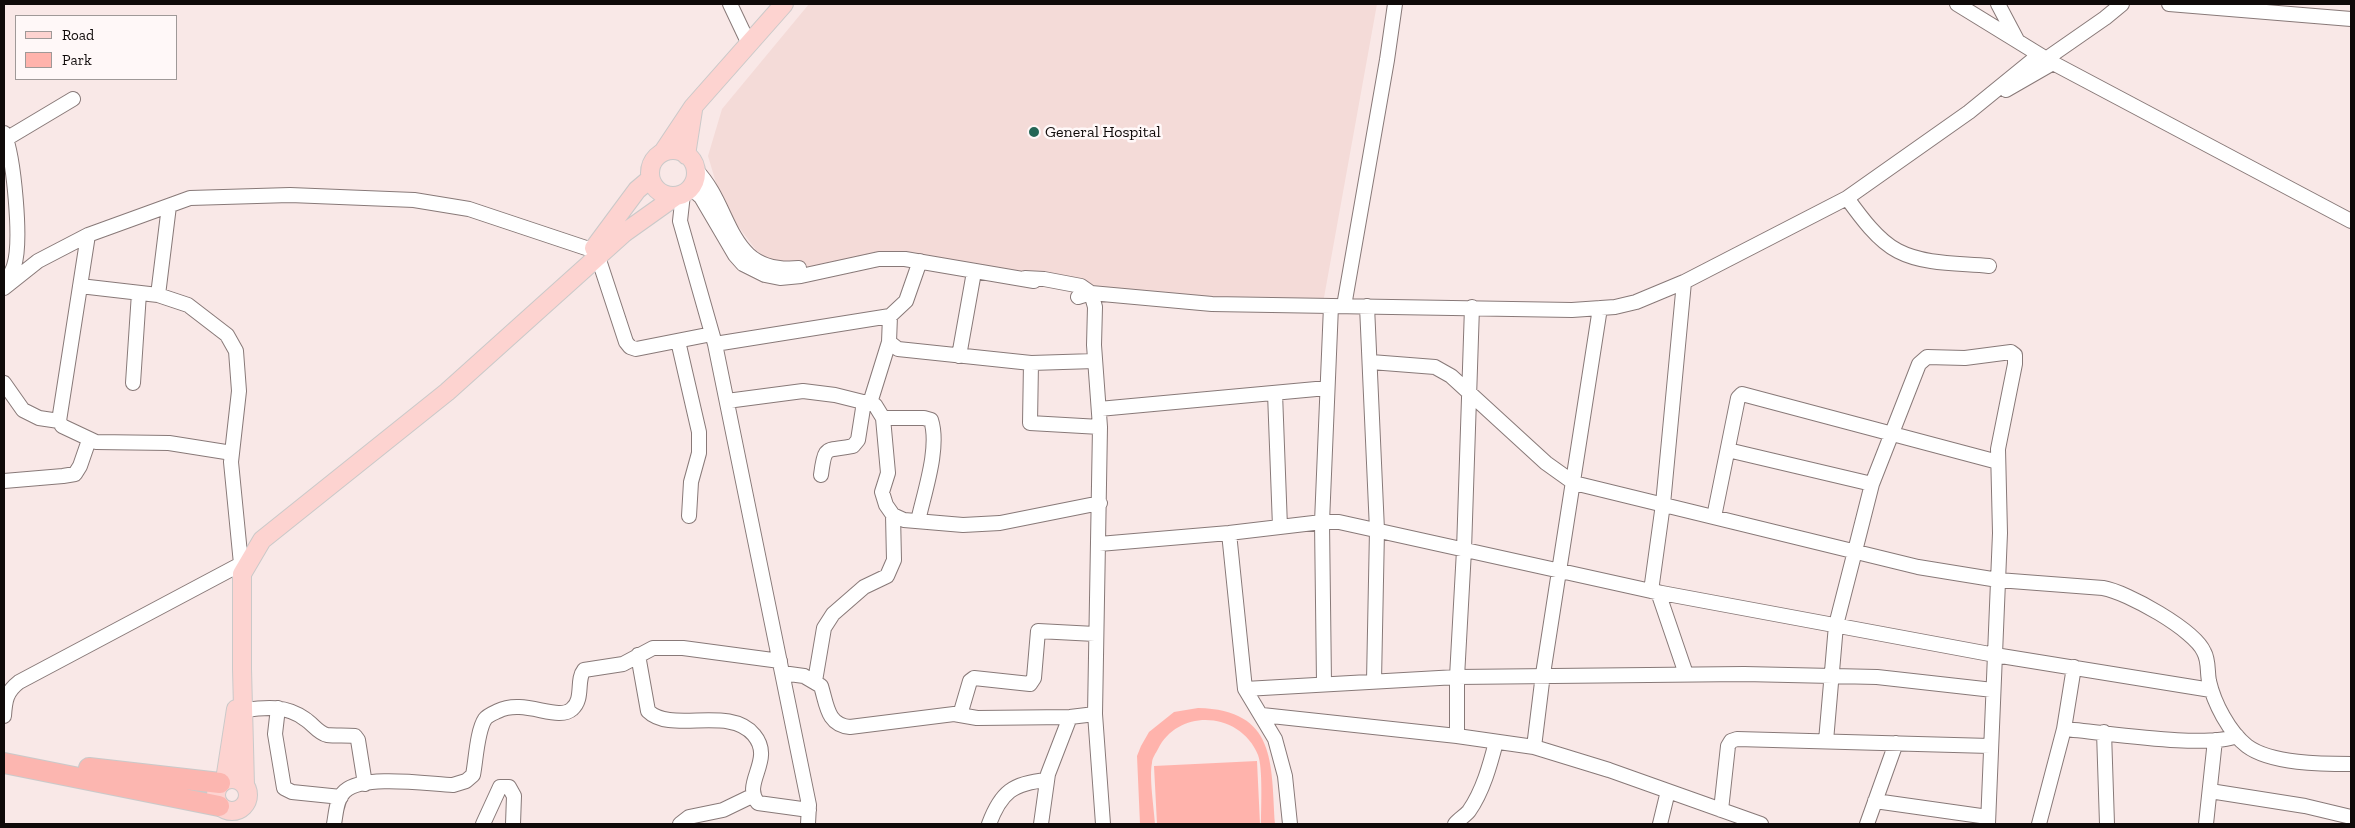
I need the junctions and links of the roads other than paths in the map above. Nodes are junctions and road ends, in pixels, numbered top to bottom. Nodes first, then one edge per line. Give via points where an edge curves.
1 (730, 4) edge
2 (784, 4) edge
3 (1395, 4) edge
4 (1957, 4) edge
5 (1998, 4) edge
6 (2107, 4) edge
7 (2122, 4) edge
8 (2169, 4) edge
9 (2105, 18) junction
10 (2351, 19) edge
11 (2016, 40) junction
12 (748, 42) junction
13 (2046, 59) junction
14 (72, 99) dead end
15 (693, 107) junction
16 (6, 145) edge
17 (663, 152) junction
18 (686, 154) junction
19 (696, 170) junction
20 (650, 179) junction
21 (683, 193) junction
22 (1847, 198) junction
23 (169, 206) junction
24 (2351, 221) edge
25 (88, 235) junction
26 (595, 254) junction
27 (920, 261) junction
28 (840, 266) junction
29 (1989, 266) dead end
30 (974, 272) junction
31 (1684, 282) junction
32 (80, 286) junction
33 (4, 288) edge
34 (139, 293) junction
35 (158, 295) junction
36 (1084, 295) junction
37 (1338, 306) junction
38 (1367, 306) junction
39 (1472, 307) junction
40 (1600, 308) junction
41 (890, 316) junction
42 (714, 339) junction
43 (678, 341) junction
44 (889, 342) junction
45 (959, 356) junction
46 (1095, 360) junction
47 (1371, 362) junction
48 (1032, 363) junction
49 (4, 383) edge
50 (133, 383) dead end
51 (1327, 388) junction
52 (1275, 393) junction
53 (1470, 395) junction
54 (727, 401) junction
55 (867, 402) junction
56 (1099, 409) junction
57 (883, 418) junction
58 (59, 421) junction
59 (1100, 427) junction
60 (1891, 435) junction
61 (90, 440) junction
62 (232, 453) junction
63 (1728, 453) junction
64 (1998, 462) junction
65 (821, 475) dead end
66 (4, 481) edge
67 (1574, 483) junction
68 (1872, 484) junction
69 (1100, 503) junction
70 (1663, 504) junction
71 (893, 515) junction
72 (689, 516) dead end
73 (1714, 517) junction
74 (918, 522) junction
75 (1322, 522) junction
76 (1280, 527) junction
77 (1377, 530) junction
78 (1229, 532) junction
79 (1099, 544) junction
80 (1464, 550) junction
81 (1854, 551) junction
82 (242, 569) junction
83 (1560, 571) junction
84 (1998, 580) junction
85 (1654, 592) junction
86 (1836, 625) junction
87 (1095, 634) junction
88 (638, 655) junction
89 (1995, 655) junction
90 (781, 667) junction
91 (2074, 667) junction
92 (242, 669) junction
93 (1543, 674) junction
94 (1686, 674) junction
95 (1832, 676) junction
96 (1457, 677) junction
97 (815, 681) junction
98 (1374, 681) junction
99 (1324, 683) junction
100 (1245, 689) junction
101 (1993, 690) junction
102 (2211, 690) junction
103 (278, 708) junction
104 (244, 710) junction
105 (1095, 714) junction
106 (960, 715) junction
107 (1262, 715) junction
108 (4, 716) edge
109 (1070, 717) junction
110 (2064, 729) junction
111 (2104, 732) junction
112 (1457, 736) junction
113 (2238, 736) junction
114 (2215, 740) junction
115 (1826, 741) junction
116 (1496, 742) junction
117 (1896, 743) junction
118 (1990, 746) junction
119 (1534, 747) junction
120 (4, 752) edge
121 (4, 763) edge
122 (2351, 764) edge
123 (1047, 780) junction
124 (222, 782) junction
125 (245, 784) junction
126 (365, 784) junction
127 (1668, 791) junction
128 (2210, 791) junction
129 (752, 796) junction
130 (341, 797) junction
131 (1875, 801) junction
132 (245, 806) junction
133 (1721, 810) junction
134 (225, 813) edge
135 (808, 817) edge
136 (2351, 817) edge
137 (1988, 821) edge
138 (246, 824) edge
139 (334, 824) edge
140 (483, 824) edge
141 (513, 824) edge
142 (680, 824) edge
143 (989, 824) edge
144 (1041, 824) edge
145 (1103, 824) edge
146 (1290, 824) edge
147 (1455, 824) edge
148 (1660, 824) edge
149 (1761, 824) edge
150 (1867, 824) edge
151 (2038, 824) edge
152 (2107, 824) edge
153 (2206, 824) edge

1 - 12 street
2 - 12 main road
3 - 37 street via 1386,69
4 - 11 street
5 - 11 street
6 - 9 street
7 - 9 street
8 - 10 street
9 - 13 street
11 - 13 street
12 - 15 main road
13 - 22 street
13 - 24 street
14 - 16 street
15 - 17 main road
15 - 18 main road
16 - 33 street via 15,194 17,244 14,266
17 - 18 main road
17 - 20 main road via 654,161
18 - 19 main road
19 - 21 main road via 696,178
19 - 28 street via 712,190 740,247 751,258 786,269
20 - 21 main road via 661,193
20 - 26 main road via 638,190
21 - 26 main road
21 - 28 street via 701,198 735,255 756,272 780,278
21 - 42 street via 680,221
22 - 29 street via 1866,224 1897,251 1918,259
22 - 31 street
23 - 25 street
23 - 26 street via 190,198 290,195 414,200 469,209
23 - 35 street
25 - 32 street
25 - 33 street via 38,261
26 - 43 street via 630,347 636,349
26 - 82 main road via 447,392 262,540
27 - 28 street via 879,259
27 - 30 street
27 - 41 street via 906,301
30 - 36 street via 1025,278
30 - 45 street
31 - 40 street via 1636,302
31 - 70 street
32 - 34 street
32 - 58 street
34 - 35 street
34 - 50 street
35 - 62 street via 188,305 211,321 227,335 236,352 239,391
36 - 37 street via 1212,304
36 - 46 street
37 - 38 street
37 - 51 street
38 - 39 street
38 - 47 street
39 - 40 street
39 - 53 street
40 - 67 street
41 - 42 street
41 - 44 street
42 - 43 street
42 - 54 street
43 - 72 street via 699,432
44 - 45 street via 898,349
44 - 55 street
45 - 48 street
46 - 48 street
46 - 56 street
47 - 53 street via 1435,368 1452,376
47 - 77 street
48 - 59 street via 1032,425
49 - 58 street via 23,410 39,418
51 - 52 street
51 - 75 street
52 - 56 street
52 - 76 street
53 - 67 street via 1546,463
53 - 80 street
54 - 55 street via 803,391
54 - 90 street
55 - 57 street via 881,411
55 - 65 street via 858,440 853,446 830,448 826,452
56 - 59 street
57 - 71 street via 888,473 882,492
57 - 74 street via 931,420 934,429 930,469
58 - 61 street via 62,426
59 - 69 street
60 - 63 street via 1742,394 1738,398
60 - 64 street
60 - 64 street via 1922,360 1927,357 1965,358 2011,352 2015,355 2015,364 2000,432
60 - 68 street
61 - 62 street via 169,443
61 - 66 street via 75,474
62 - 82 street via 232,486
63 - 68 street via 1732,451
63 - 73 street
64 - 84 street
67 - 70 street
67 - 83 street
68 - 81 street
69 - 74 street via 1000,523
69 - 79 street
70 - 73 street
70 - 85 street
71 - 74 street
71 - 97 street via 894,560 887,576 864,587 833,614 824,628
73 - 81 street
75 - 76 street
75 - 77 street
75 - 99 street
76 - 78 street
77 - 80 street
77 - 98 street
78 - 79 street
78 - 100 street
79 - 87 street
80 - 83 street
80 - 96 street
81 - 84 street via 1918,567
81 - 86 street
82 - 92 main road
82 - 108 street via 18,682 5,698
83 - 85 street
83 - 93 street
84 - 89 street
84 - 102 street via 2112,589 2136,601 2186,631 2200,644 2205,654
85 - 86 street
85 - 94 street
86 - 89 street
86 - 95 street
87 - 105 street
87 - 106 street via 1038,631 1034,678 1030,684 974,678 970,681
88 - 90 street via 652,648 683,648
88 - 126 street via 623,664 584,670 578,702 566,713 554,714 514,705 490,714 481,730 473,776 466,781 453,785
88 - 129 street via 648,711 654,717 718,720 754,734 760,746 761,765 751,789
89 - 91 street
89 - 101 street
90 - 97 street
90 - 135 street
91 - 102 street
91 - 110 street
92 - 104 main road
92 - 124 main road
93 - 94 street
93 - 96 street
93 - 119 street
94 - 95 street
95 - 101 street via 1877,677
95 - 115 street
96 - 98 street
96 - 112 street
97 - 106 street via 821,686 832,720 839,726
98 - 99 street
99 - 100 street
100 - 107 street
101 - 118 street
102 - 113 street
103 - 104 street
103 - 126 street via 304,718 326,734 355,736
103 - 130 street via 275,734 284,788 292,792
104 - 125 main road
105 - 109 street
105 - 145 street
106 - 109 street via 977,718
107 - 112 street
107 - 146 street via 1280,755
109 - 123 street
110 - 111 street
110 - 151 street
111 - 114 street
111 - 152 street
112 - 116 street
113 - 114 street
113 - 122 street via 2248,747 2268,755 2320,764
114 - 128 street
115 - 117 street
115 - 133 street via 1732,741 1728,746
116 - 119 street
116 - 147 street via 1474,802
117 - 118 street
117 - 131 street
118 - 137 street
119 - 127 street
120 - 124 highway via 88,768
121 - 134 highway
123 - 143 street via 1021,785 1004,794
123 - 144 street
124 - 125 main road via 236,779
124 - 134 main road via 215,795
125 - 132 main road via 249,795
126 - 130 street via 353,787
127 - 133 street
127 - 148 street
128 - 136 street
128 - 153 street
129 - 135 street via 758,803
129 - 142 street via 723,810 689,817
130 - 139 street
131 - 137 street
131 - 150 street
132 - 134 main road
132 - 138 main road
133 - 149 street
140 - 141 street via 500,787 504,786 514,796

